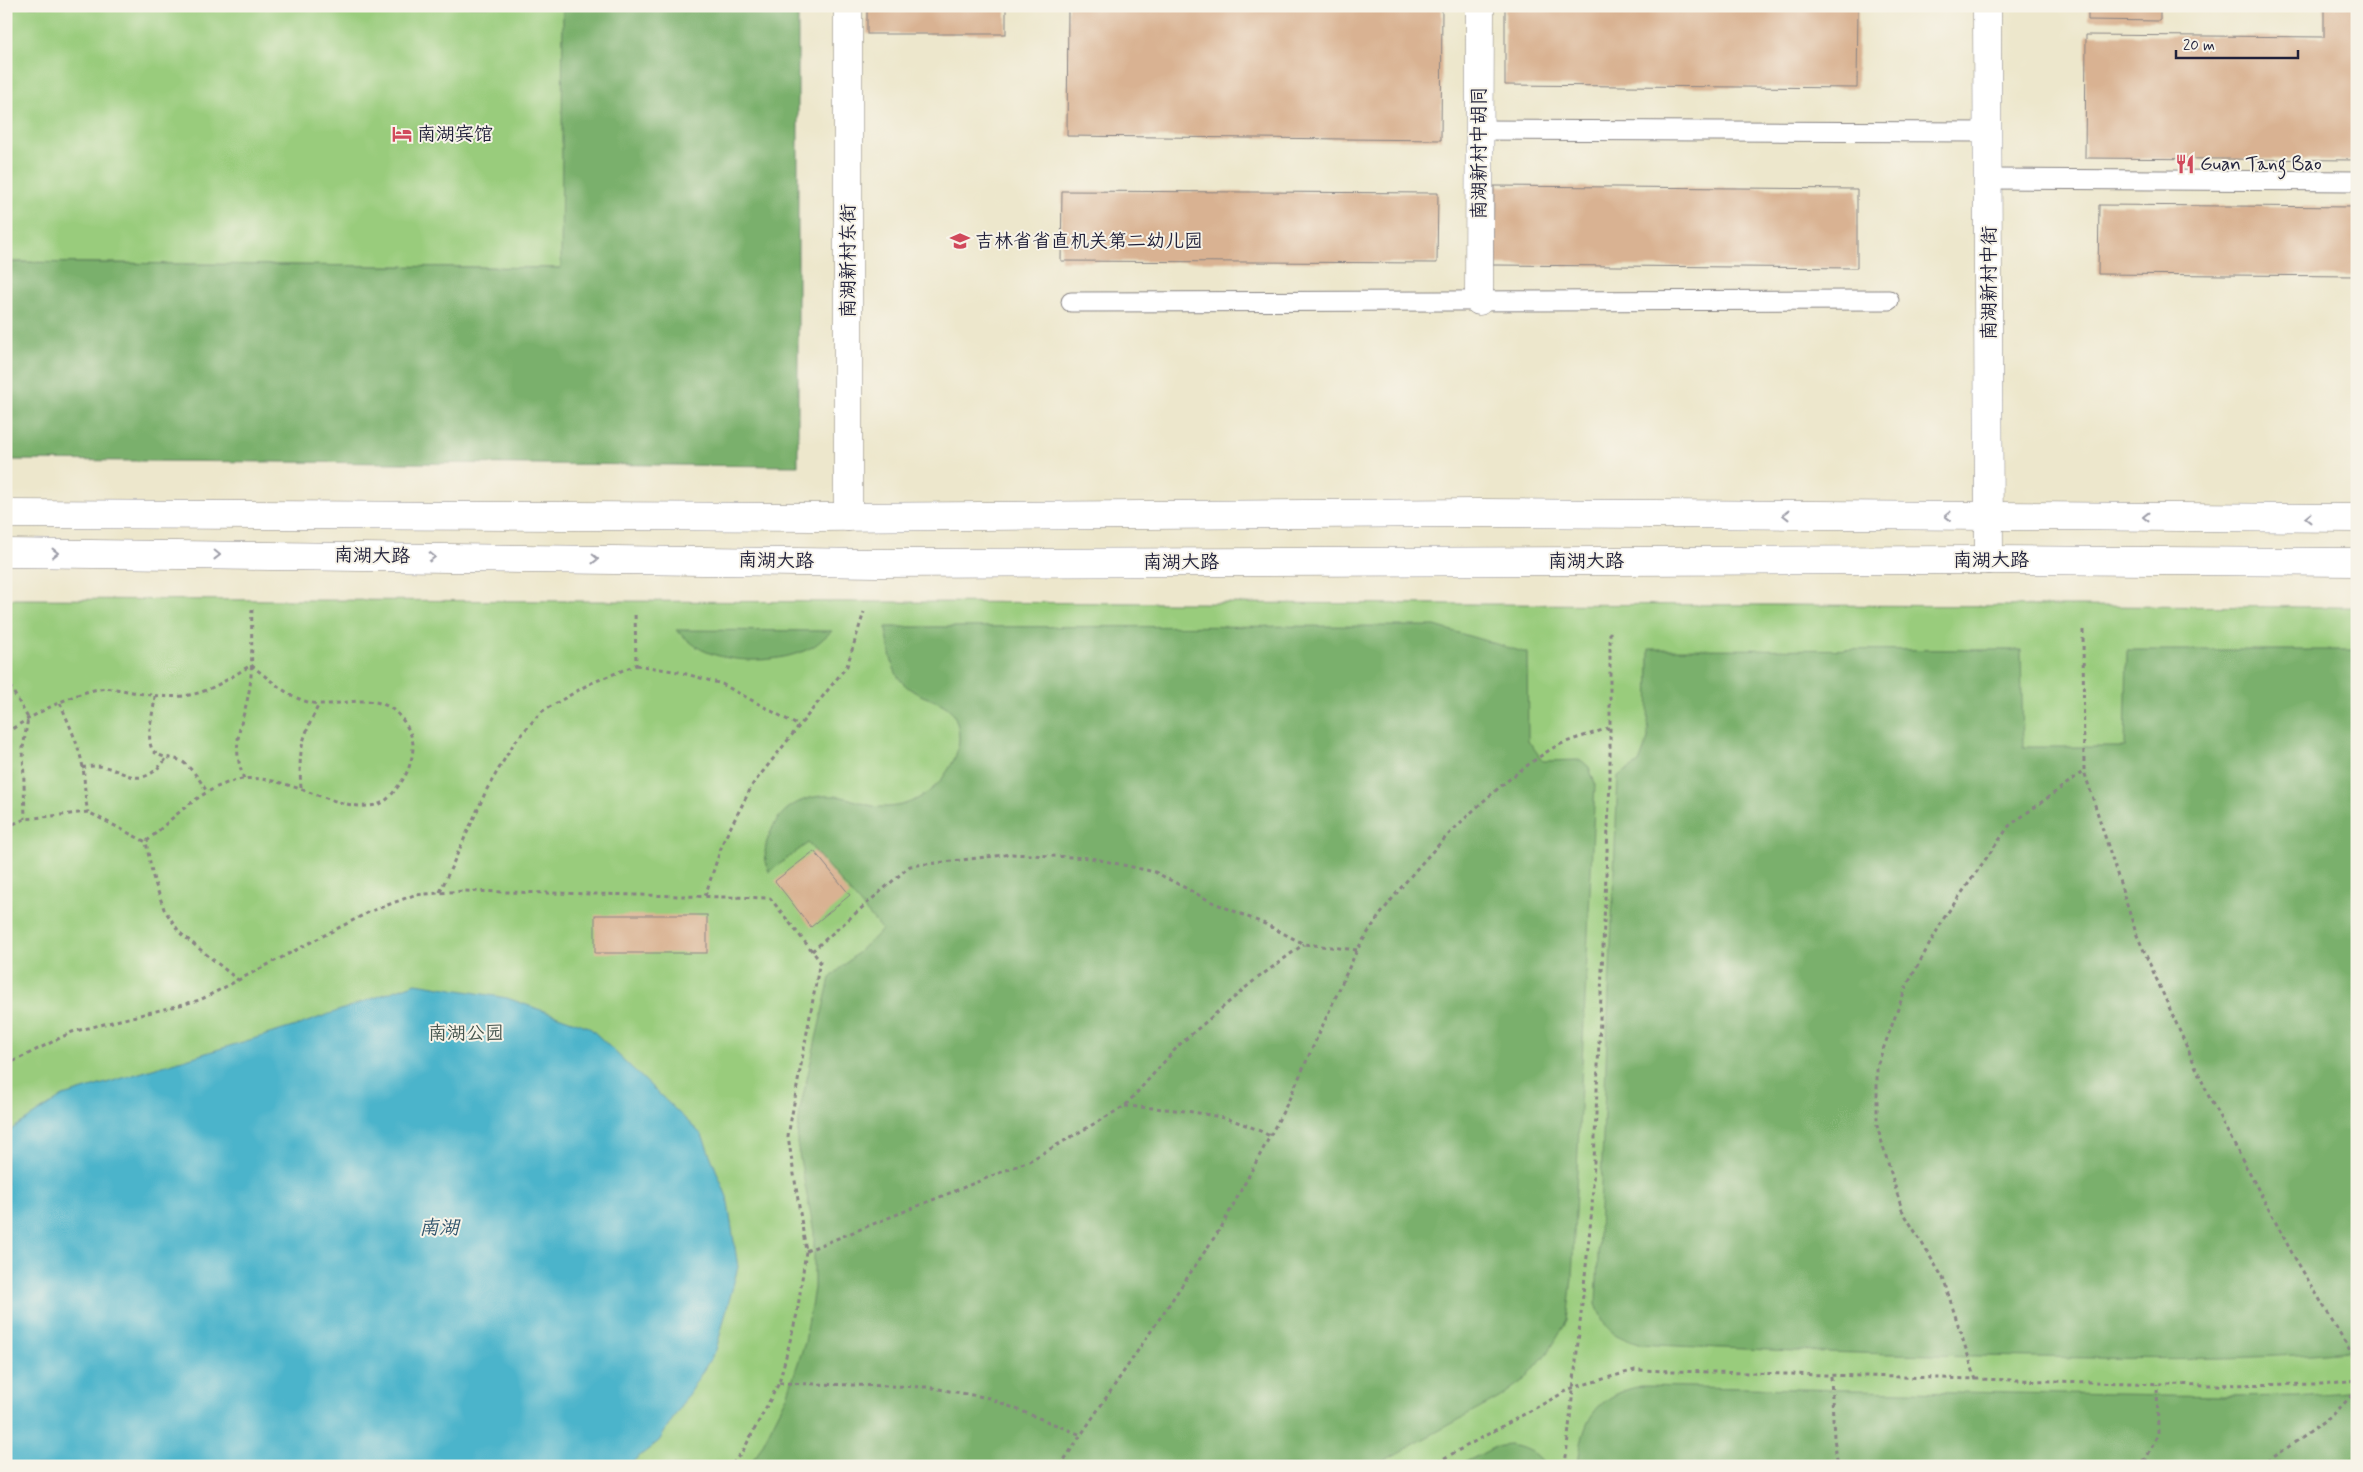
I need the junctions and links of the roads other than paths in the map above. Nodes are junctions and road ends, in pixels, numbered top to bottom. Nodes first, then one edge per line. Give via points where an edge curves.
1 (848, 6) edge
2 (1480, 6) edge
3 (1987, 6) edge
4 (1479, 130) junction
5 (1988, 132) junction
6 (1988, 179) junction
7 (2357, 181) edge
8 (1889, 300) dead end
9 (1479, 301) junction
10 (1071, 302) dead end
11 (6, 514) edge
12 (1991, 516) junction
13 (848, 517) junction
14 (2357, 518) edge
15 (6, 553) edge
16 (1989, 560) junction
17 (2357, 562) edge

1 - 13 main road, 南湖新村东街
2 - 4 main road, 南湖新村中胡同
3 - 5 main road, 南湖新村中街
4 - 5 lane
4 - 9 main road, 南湖新村中胡同
5 - 6 main road, 南湖新村中街
6 - 7 lane
6 - 12 main road, 南湖新村中街
8 - 9 lane
9 - 10 lane
11 - 13 main road
12 -> 13 main road
14 -> 12 main road
12 - 16 main road, 南湖新村中街
15 -> 16 main road, 南湖大路 via 878,563
16 - 17 main road, 南湖大路

